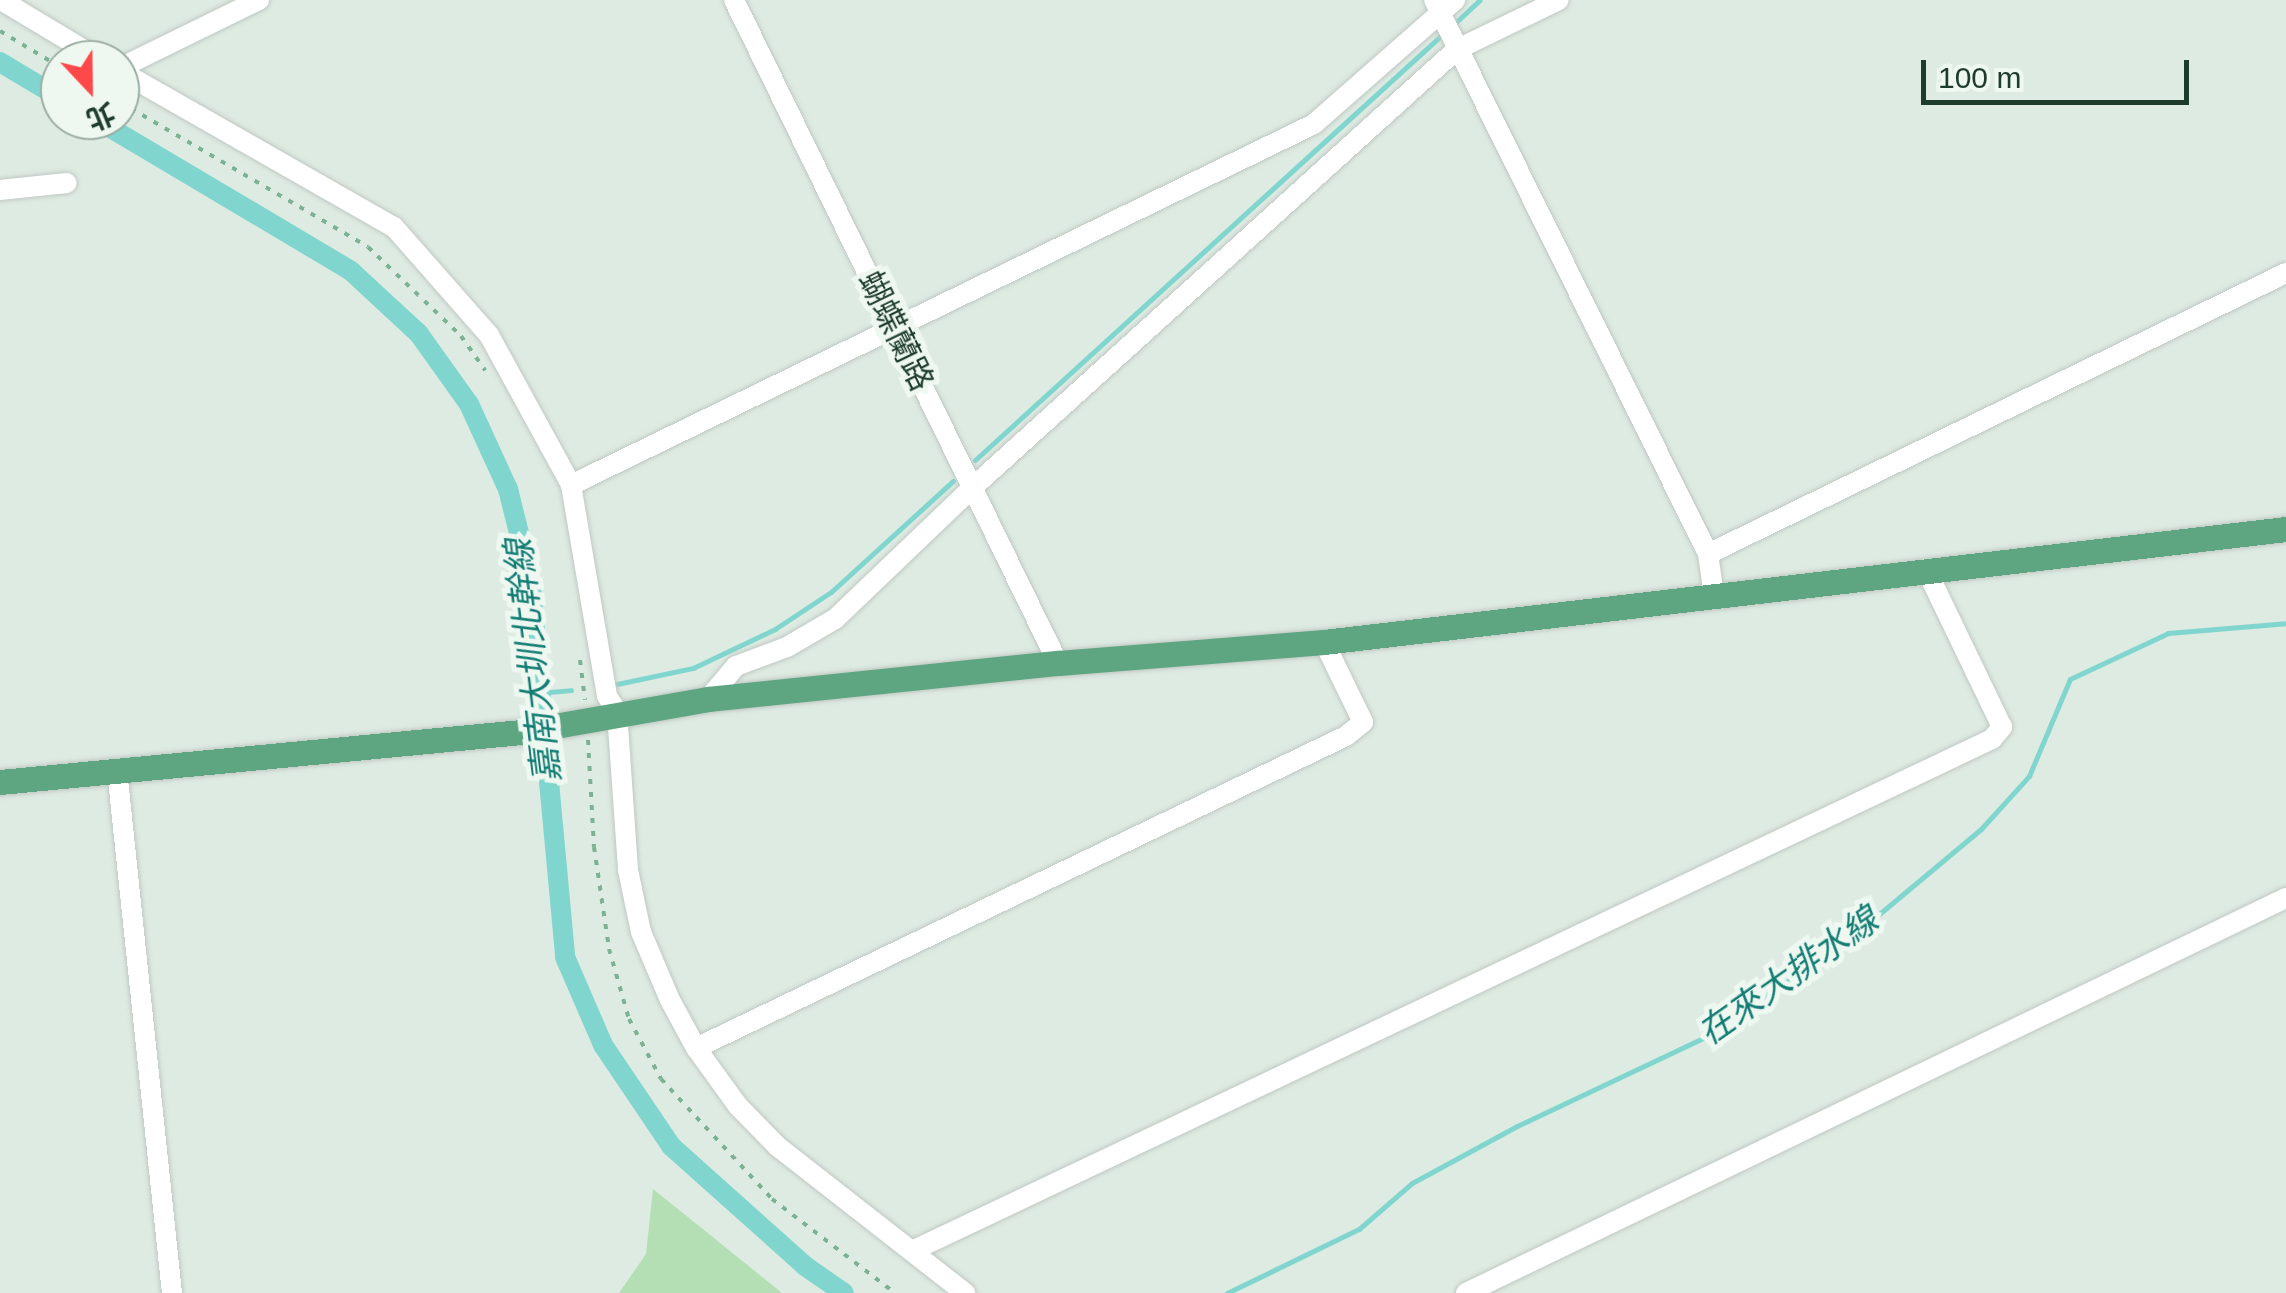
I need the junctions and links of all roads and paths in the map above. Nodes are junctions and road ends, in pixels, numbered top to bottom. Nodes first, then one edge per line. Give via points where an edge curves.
1 (1, 0) edge
2 (260, 0) edge
3 (734, 0) edge
4 (1558, 0) edge
5 (1443, 8) edge
6 (0, 32) edge
7 (68, 40) edge
8 (1456, 46) junction
9 (40, 55) edge
10 (140, 60) edge
11 (140, 81) edge
12 (140, 114) edge
13 (67, 183) dead end
14 (0, 190) edge
15 (2286, 272) edge
16 (894, 328) junction
17 (491, 380) dead end
18 (571, 485) junction
19 (972, 488) junction
20 (2286, 529) edge
21 (1708, 554) junction
22 (1926, 569) junction
23 (1714, 595) junction
24 (1324, 642) junction
25 (579, 650) dead end
26 (1058, 663) junction
27 (708, 699) junction
28 (617, 712) junction
29 (588, 723) junction
30 (117, 770) junction
31 (0, 782) edge
32 (2286, 898) edge
33 (696, 1048) junction
34 (914, 1250) junction
35 (172, 1293) edge
36 (895, 1293) edge
37 (965, 1293) edge
38 (1466, 1293) edge

1 - 7 street
2 - 10 street
3 - 16 street, 蝴蝶蘭路
4 - 8 street
5 - 8 street
5 - 16 street via 1314,124
6 - 9 path
8 - 19 street
8 - 21 street
11 - 18 street via 394,227 489,335
12 - 17 path via 368,247 461,336
13 - 14 street
15 - 21 street
16 - 18 street
16 - 19 street, 蝴蝶蘭路
18 - 28 street via 607,696
19 - 26 street, 蝴蝶蘭路
19 - 27 street via 835,619 786,648 736,666
20 - 22 main road
21 - 23 street
22 - 23 main road
22 - 34 street via 2002,726 1992,739
23 - 24 main road
24 - 26 main road
24 - 33 street via 1363,722 1346,736
25 - 29 path
26 - 27 main road
27 - 28 main road
28 - 29 main road
28 - 33 street via 628,870 641,932
29 - 30 main road
29 - 36 path via 608,950 629,1019 653,1064 772,1200
30 - 31 main road
30 - 35 street
32 - 38 street
33 - 34 street via 777,1146
34 - 37 street

